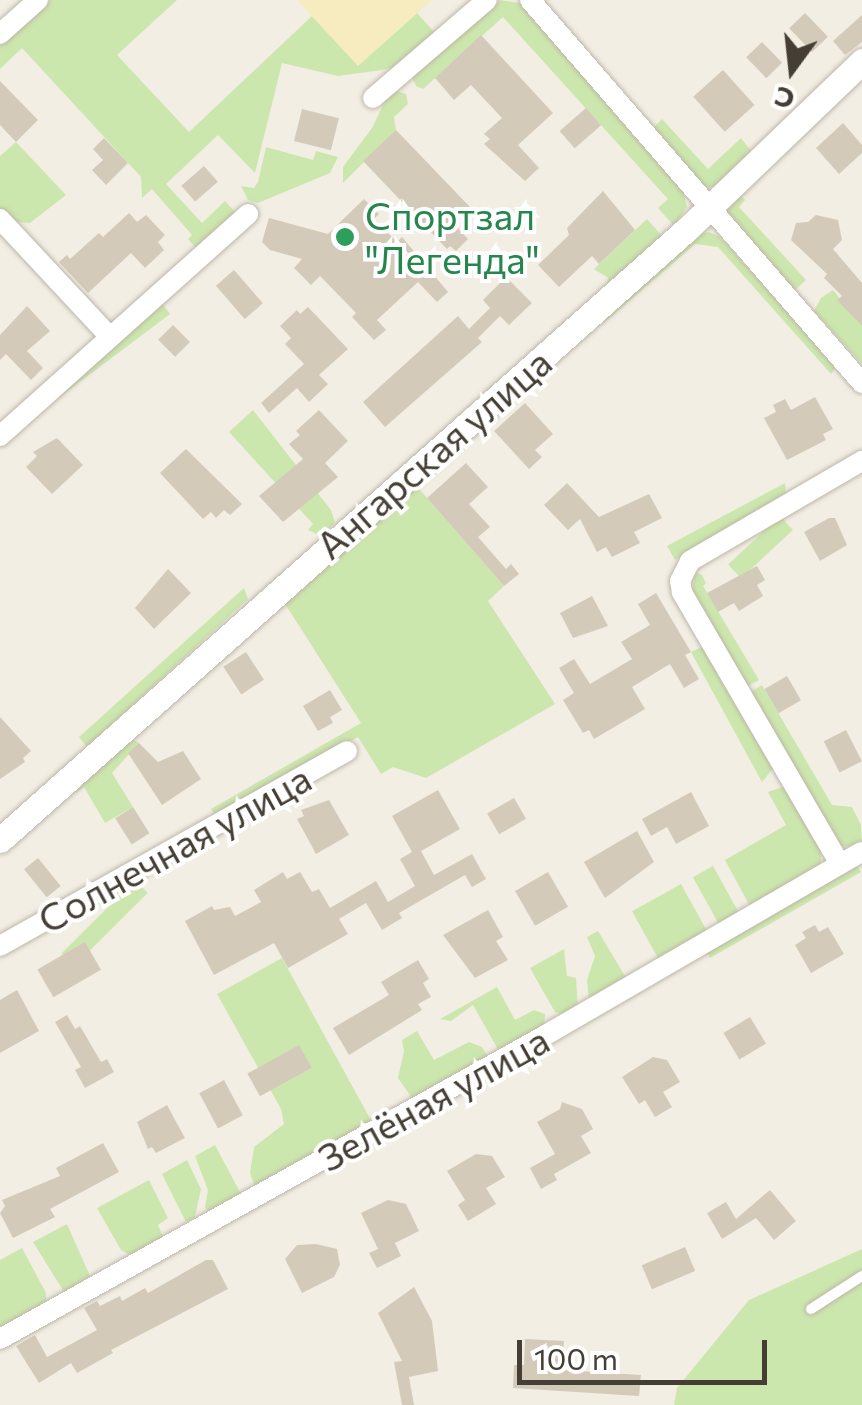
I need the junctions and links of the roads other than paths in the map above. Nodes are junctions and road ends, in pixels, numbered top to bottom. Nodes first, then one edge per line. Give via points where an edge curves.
1 (38, 0) edge
2 (487, 0) edge
3 (530, 0) edge
4 (0, 34) edge
5 (862, 61) edge
6 (373, 98) dead end
7 (710, 207) junction
8 (248, 214) dead end
9 (0, 219) edge
10 (109, 336) junction
11 (862, 383) edge
12 (0, 436) edge
13 (862, 460) edge
14 (347, 751) dead end
15 (0, 840) edge
16 (862, 852) edge
17 (840, 864) junction
18 (0, 946) edge
19 (862, 1276) edge
20 (811, 1309) dead end
21 (0, 1339) edge

1 - 4 street
2 - 6 street
3 - 7 street
5 - 7 street, Ангарская улица
7 - 11 street
7 - 15 street, Ангарская улица
8 - 10 street
9 - 10 street
10 - 12 street
13 - 17 street via 690,561 680,581
14 - 18 street, Солнечная улица
16 - 17 street, Зелёная улица
17 - 21 street, Зелёная улица
19 - 20 lane

